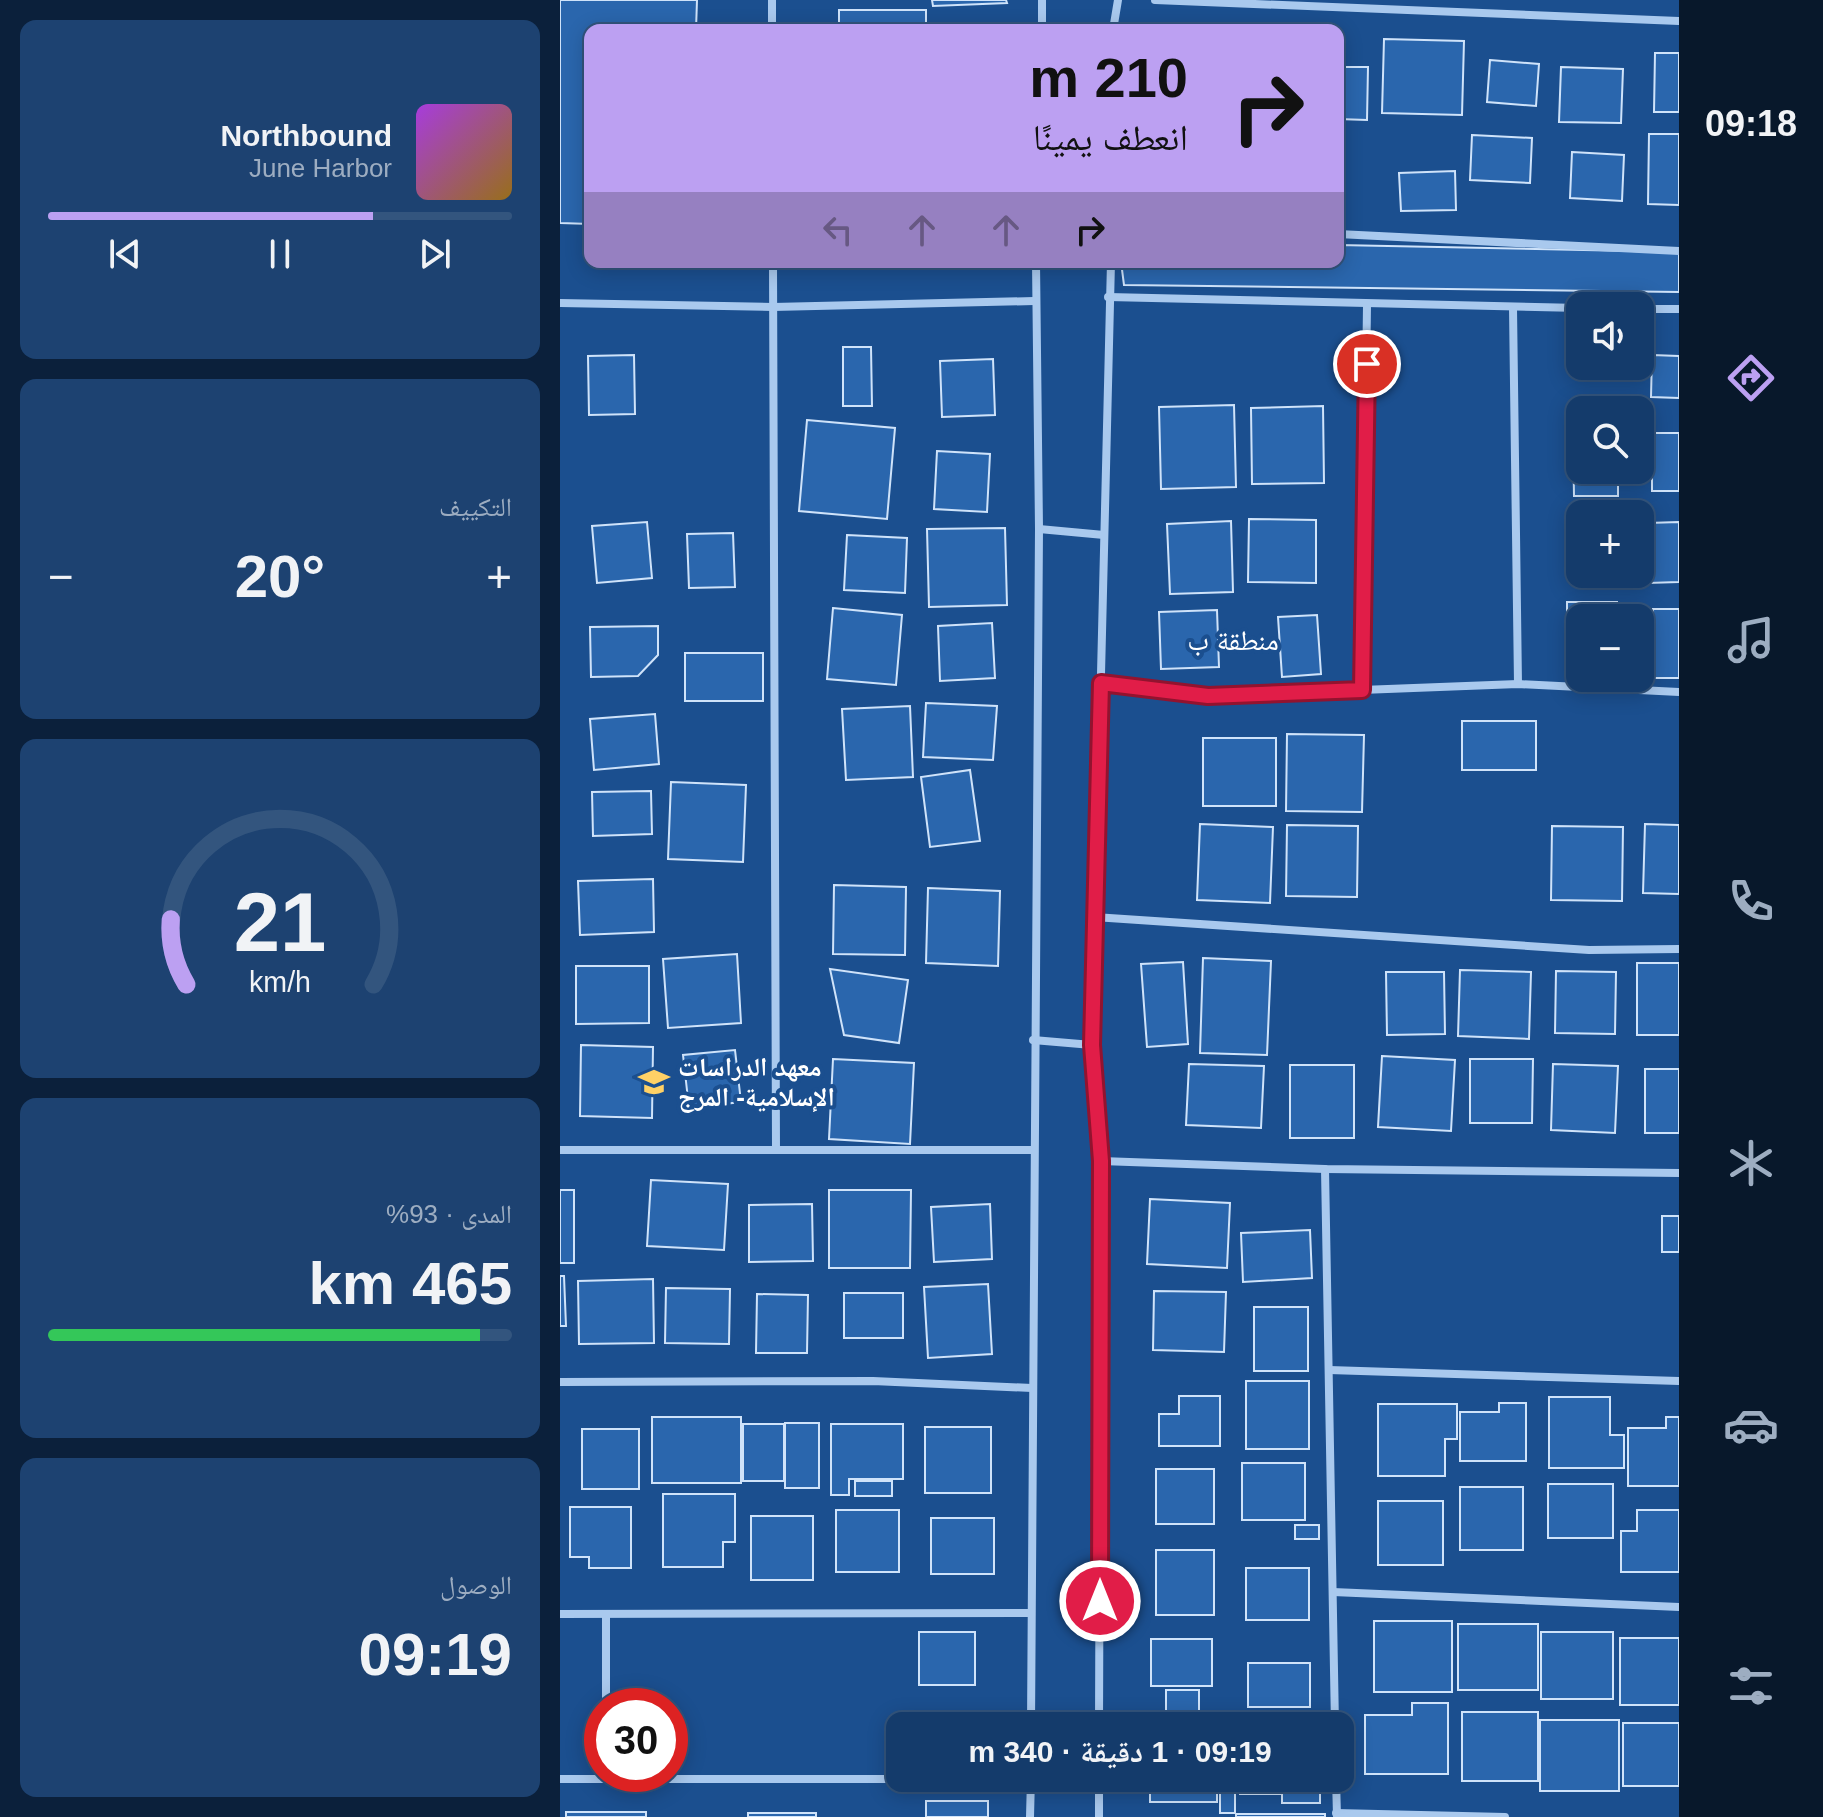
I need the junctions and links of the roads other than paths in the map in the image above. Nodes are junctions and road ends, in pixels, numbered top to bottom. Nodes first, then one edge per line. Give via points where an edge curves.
1 (772, 0) edge
2 (1042, 0) edge
3 (1118, 0) edge
4 (1155, 0) edge
5 (1679, 21) edge
6 (772, 24) edge
7 (1042, 24) edge
8 (1114, 24) edge
9 (1344, 234) edge
10 (1679, 251) edge
11 (773, 268) edge
12 (1036, 268) edge
13 (1110, 268) edge
14 (1108, 297) junction
15 (1034, 301) junction
16 (560, 303) edge
17 (1367, 305) junction
18 (773, 307) junction
19 (1513, 308) junction
20 (1566, 308) edge
21 (1654, 309) edge
22 (1679, 309) edge
23 (1039, 529) junction
24 (1104, 535) junction
25 (1101, 683) junction
26 (1518, 684) junction
27 (1362, 690) junction
28 (1679, 692) edge
29 (1094, 917) junction
30 (1679, 949) edge
31 (1033, 1040) junction
32 (1092, 1045) junction
33 (776, 1149) junction
34 (560, 1150) edge
35 (1033, 1150) junction
36 (1101, 1161) junction
37 (1325, 1169) junction
38 (1679, 1173) edge
39 (1329, 1370) junction
40 (1679, 1381) edge
41 (560, 1382) edge
42 (1032, 1388) junction
43 (1333, 1592) junction
44 (1679, 1607) edge
45 (1031, 1613) junction
46 (560, 1614) edge
47 (606, 1614) junction
48 (606, 1688) edge
49 (1031, 1712) edge
50 (1099, 1712) edge
51 (1335, 1712) edge
52 (688, 1776) edge
53 (584, 1777) edge
54 (886, 1777) edge
55 (560, 1779) edge
56 (1031, 1792) edge
57 (1099, 1792) edge
58 (1336, 1792) edge
59 (1336, 1815) edge
60 (1030, 1817) edge
61 (1099, 1817) edge
62 (1505, 1817) edge

1 - 6 street
2 - 7 street
3 - 8 street
4 - 5 street
9 - 10 street
11 - 18 street
12 - 15 street
13 - 14 street
14 - 17 street
14 - 24 street
15 - 18 street
15 - 23 street
16 - 18 street
17 - 19 street
17 - 27 street
18 - 33 street
19 - 20 street
19 - 26 street
21 - 22 street
23 - 24 street
23 - 31 street
24 - 25 street
25 - 27 street via 1208,696
25 - 29 street
26 - 27 street
26 - 28 street
29 - 30 street via 1589,950
29 - 32 street
31 - 32 street
31 - 35 street
32 - 36 street
33 - 34 street
33 - 35 street
35 - 42 street
36 - 37 street
36 - 50 street
37 - 38 street
37 - 39 street
39 - 40 street
39 - 43 street
41 - 42 street via 873,1381
42 - 45 street
43 - 44 street
43 - 51 street
45 - 47 street
45 - 49 street
46 - 47 street
47 - 48 street
52 - 54 street
53 - 55 street
56 - 60 street
57 - 61 street
58 - 59 street
59 - 62 street

